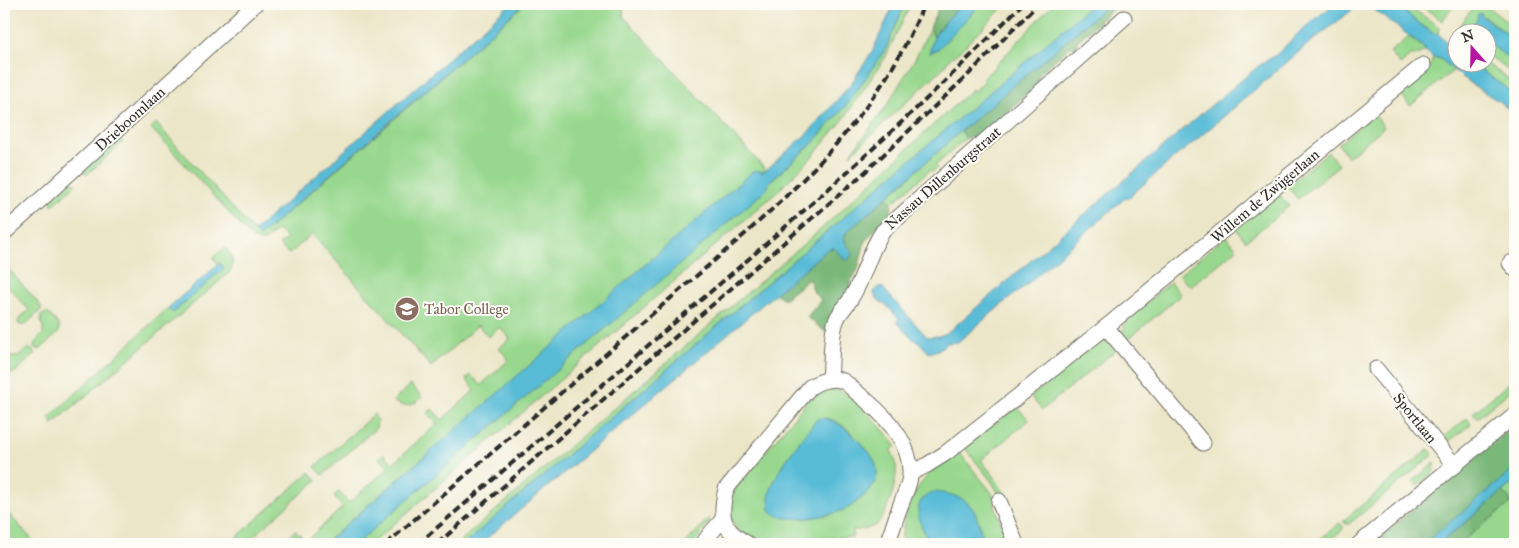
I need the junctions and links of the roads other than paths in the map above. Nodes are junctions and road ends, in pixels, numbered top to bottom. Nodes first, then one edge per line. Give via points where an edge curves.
1 (255, 4) edge
2 (1124, 18) dead end
3 (1423, 66) dead end
4 (4, 233) edge
5 (1106, 327) junction
6 (1376, 369) dead end
7 (830, 379) junction
8 (1515, 415) edge
9 (1203, 443) dead end
10 (1455, 466) junction
11 (911, 473) junction
12 (1000, 501) dead end
13 (723, 519) junction
14 (703, 544) edge
15 (748, 544) edge
16 (887, 544) edge
17 (1016, 544) edge
18 (1359, 544) edge

1 - 4 street, Drieboomlaan
2 - 7 street, Nassau Dillenburgstraat via 883,231 870,252 852,298 836,319
3 - 5 street, Willem de Zwijgerlaan
5 - 9 street
5 - 11 street, Willem de Zwijgerlaan via 946,453
6 - 10 street, Sportlaan
7 - 11 street via 844,381 878,411 904,446
7 - 13 street via 810,387 726,489
8 - 10 street
10 - 18 street
11 - 16 street
12 - 17 street
13 - 14 street
13 - 15 street via 736,538

